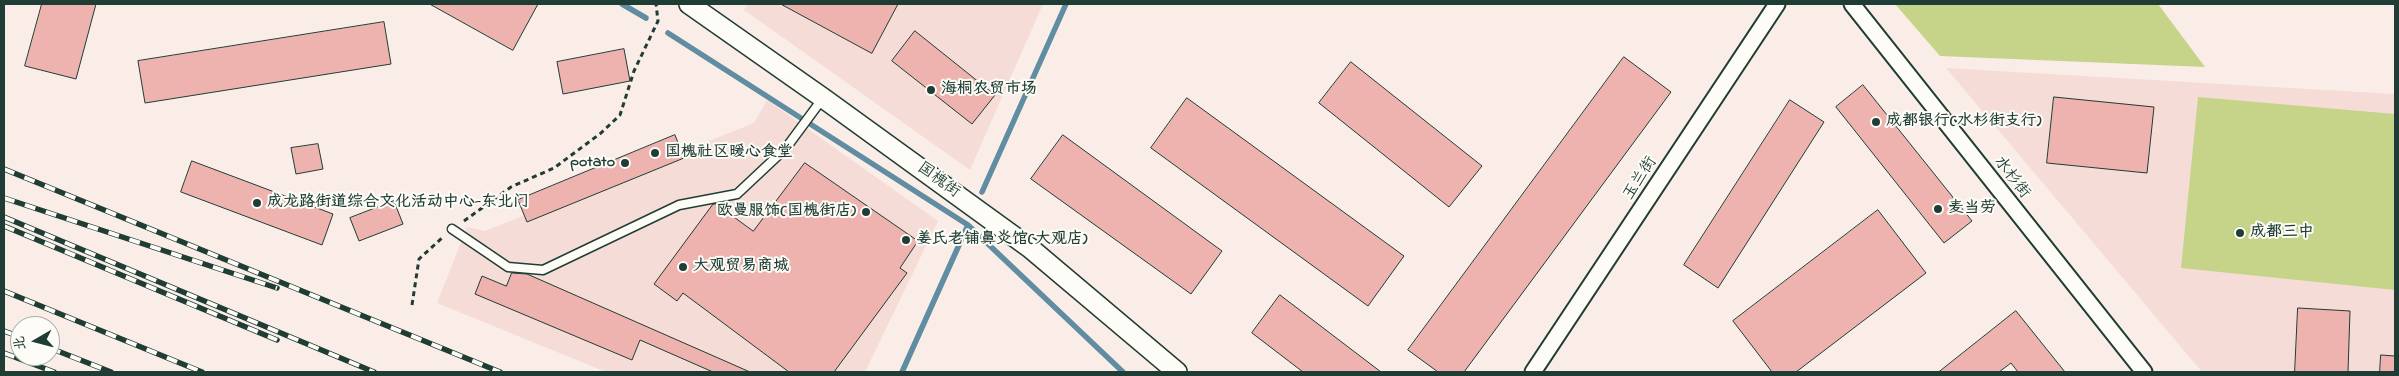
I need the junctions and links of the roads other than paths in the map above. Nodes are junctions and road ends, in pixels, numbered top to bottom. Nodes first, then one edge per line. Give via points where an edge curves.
1 (688, 4) edge
2 (1777, 4) edge
3 (1852, 4) edge
4 (823, 98) junction
5 (452, 229) road end
6 (1177, 372) edge
7 (1533, 372) edge
8 (2144, 372) edge

1 - 4 street, 国槐街
2 - 7 street, 玉兰街
3 - 8 street, 水杉街
4 - 5 lane via 786,148 738,194 678,205 543,270 508,267
4 - 6 street, 国槐街 via 1030,248

